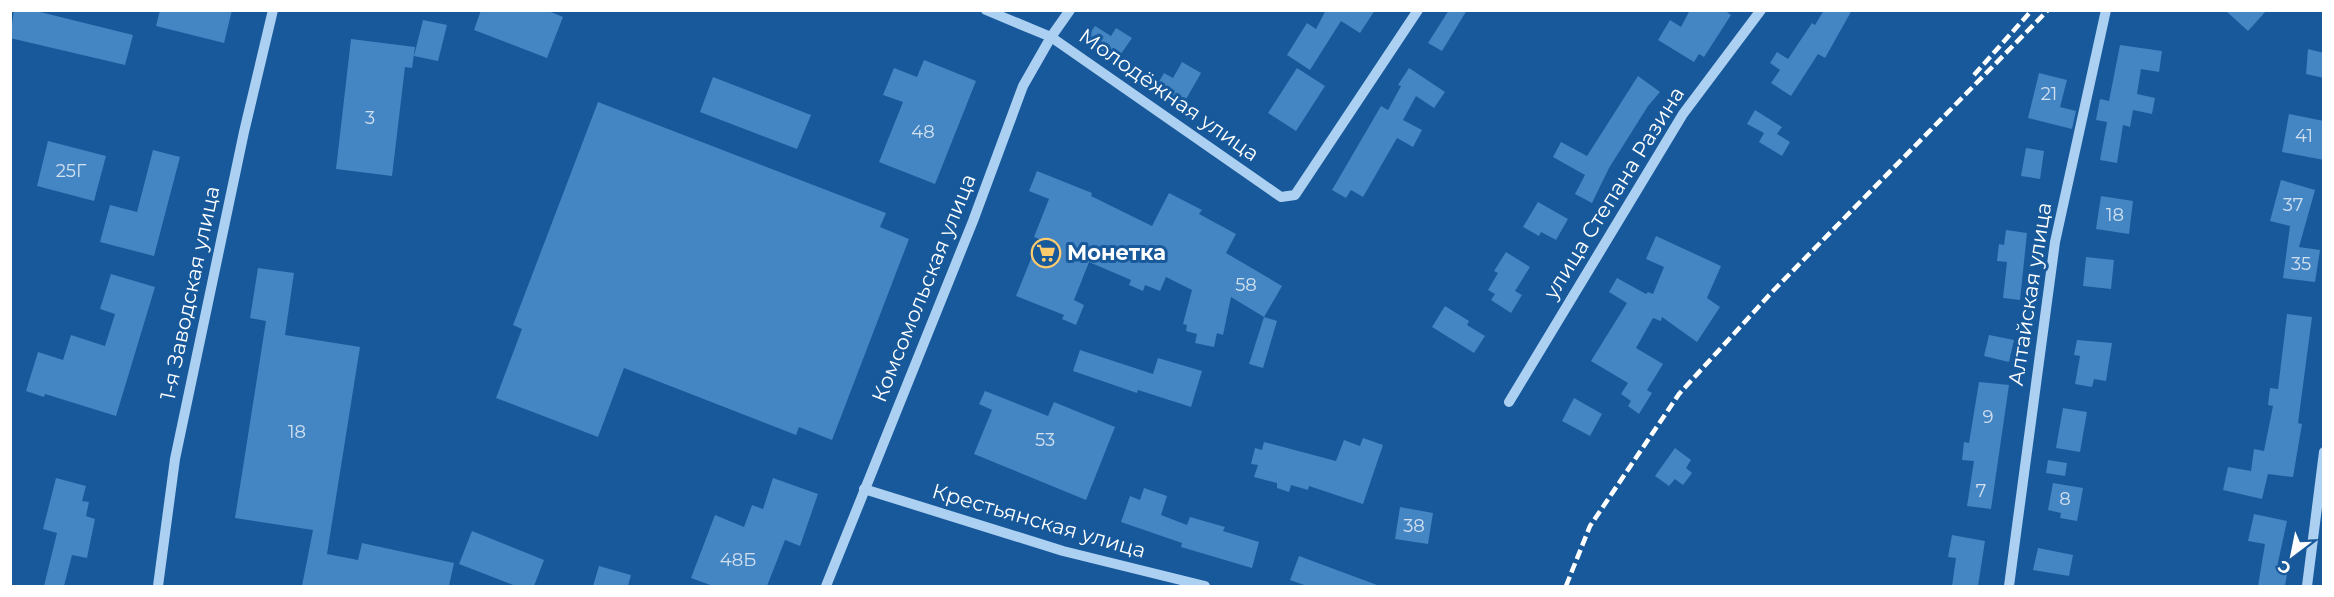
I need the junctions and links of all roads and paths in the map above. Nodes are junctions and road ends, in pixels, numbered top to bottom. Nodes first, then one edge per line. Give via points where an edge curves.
1 (273, 10) edge
2 (986, 10) edge
3 (1070, 10) edge
4 (1418, 10) edge
5 (1761, 10) edge
6 (2106, 10) edge
7 (1051, 37) junction
8 (1509, 402) dead end
9 (2324, 453) edge
10 (864, 489) junction
11 (158, 586) edge
12 (826, 586) edge
13 (1205, 586) edge
14 (2008, 586) edge
15 (2307, 586) edge

1 - 11 street, 1-я Заводская улица via 176,459
2 - 7 street, Молодёжная улица
3 - 7 street, Комсомольская улица
4 - 7 street, Молодёжная улица via 1295,195 1281,197
5 - 8 street, улица Степана Разина via 1683,114
6 - 14 street, Алтайская улица via 2055,242
7 - 10 street, Комсомольская улица via 1023,86 973,221
9 - 15 street
10 - 12 street, Комсомольская улица
10 - 13 street, Крестьянская улица via 1063,551

